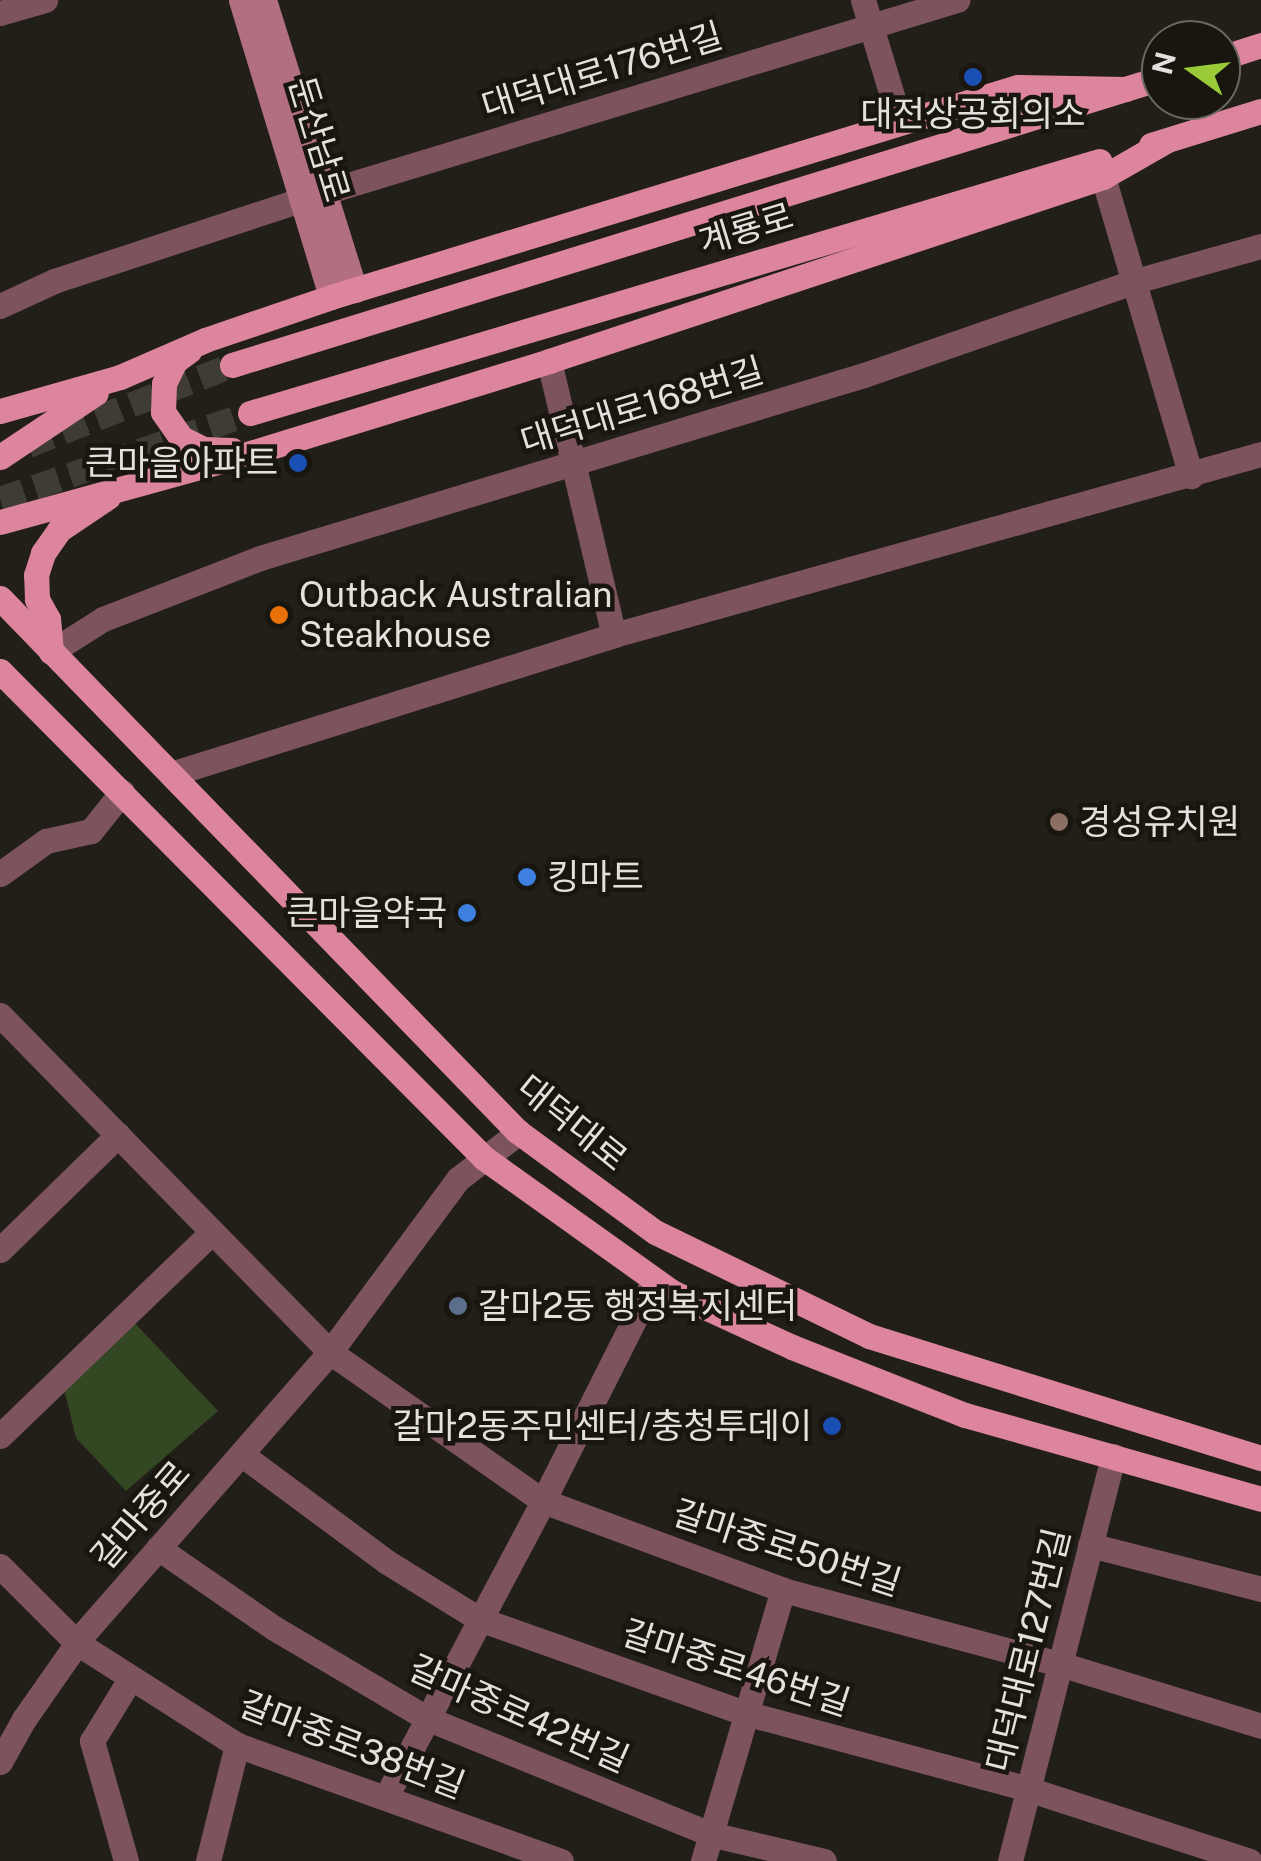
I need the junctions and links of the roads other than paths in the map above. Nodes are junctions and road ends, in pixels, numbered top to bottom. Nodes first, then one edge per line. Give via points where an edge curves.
1 (45, 0) edge
2 (241, 0) edge
3 (264, 0) edge
4 (863, 0) edge
5 (958, 0) edge
6 (0, 13) edge
7 (872, 26) junction
8 (1141, 85) edge
9 (1126, 90) junction
10 (1261, 111) edge
11 (900, 122) junction
12 (1164, 142) junction
13 (1103, 177) junction
14 (313, 196) junction
15 (1261, 246) edge
16 (1132, 282) junction
17 (343, 294) junction
18 (0, 306) edge
19 (205, 340) junction
20 (550, 361) junction
21 (232, 365) tunnel mouth
22 (120, 377) junction
23 (45, 401) junction
24 (0, 411) edge
25 (250, 412) tunnel mouth
26 (0, 422) edge
27 (254, 452) junction
28 (1261, 454) edge
29 (0, 457) edge
30 (571, 465) junction
31 (1191, 476) junction
32 (128, 484) junction
33 (0, 522) edge
34 (0, 598) edge
35 (614, 635) junction
36 (51, 652) junction
37 (6, 681) edge
38 (170, 774) junction
39 (122, 792) junction
40 (0, 874) edge
41 (4, 1026) edge
42 (519, 1132) junction
43 (118, 1135) junction
44 (484, 1158) junction
45 (212, 1232) junction
46 (0, 1250) edge
47 (654, 1280) junction
48 (330, 1352) junction
49 (0, 1436) edge
50 (241, 1454) junction
51 (1113, 1456) junction
52 (1261, 1458) edge
53 (1261, 1498) edge
54 (543, 1502) junction
55 (1090, 1545) junction
56 (158, 1548) junction
57 (0, 1566) edge
58 (1261, 1589) edge
59 (783, 1590) junction
60 (479, 1619) junction
61 (77, 1643) junction
62 (1060, 1664) junction
63 (130, 1679) junction
64 (745, 1713) junction
65 (426, 1718) junction
66 (1261, 1726) edge
67 (8, 1727) edge
68 (237, 1745) junction
69 (0, 1762) edge
70 (1028, 1790) junction
71 (387, 1795) junction
72 (710, 1834) junction
73 (126, 1861) edge
74 (208, 1861) edge
75 (562, 1861) edge
76 (703, 1861) edge
77 (824, 1861) edge
78 (1010, 1861) edge
79 (1250, 1861) edge

1 - 6 street
2 - 14 street, 둔산남로
3 - 14 street, 둔산남로
4 - 7 street
5 - 7 street, 대덕대로176번길
7 - 11 street
7 - 14 street, 대덕대로176번길
8 - 9 main road, 계룡로
9 - 11 main road via 1018,87
9 - 21 main road, 계룡로
10 - 12 main road, 계룡로
11 - 17 main road
12 - 13 main road
12 - 25 main road, 계룡로
13 - 16 street
13 - 20 main road
14 - 17 street, 둔산남로
14 - 18 street, 대덕대로176번길 via 54,281
15 - 16 street, 대덕대로168번길
16 - 30 street, 대덕대로168번길 via 864,375
16 - 31 street
17 - 19 main road
19 - 22 main road
19 - 27 main road via 175,361 164,384 163,412 181,438 204,449
20 - 27 main road
20 - 30 street
22 - 23 main road
22 - 29 main road
23 - 24 main road
23 - 26 main road
27 - 32 main road
28 - 31 street
30 - 35 street
30 - 36 street, 대덕대로168번길 via 180,586 103,619
31 - 35 street
32 - 33 main road
32 - 36 main road via 59,530 44,553 37,599 48,619
34 - 36 main road, 대덕대로
35 - 38 street
36 - 38 main road, 대덕대로
37 - 39 main road
38 - 42 main road, 대덕대로
39 - 40 street via 91,831 46,841
39 - 44 main road
41 - 43 street
42 - 44 street, 갈마중로
42 - 52 main road, 대덕대로 via 655,1232 870,1336
43 - 45 street
43 - 46 street
44 - 47 main road
44 - 48 street, 갈마중로 via 458,1178
45 - 48 street
45 - 49 street
47 - 51 main road via 792,1346 965,1414
47 - 54 street
48 - 50 street, 갈마중로
48 - 54 street, 갈마중로50번길
50 - 56 street, 갈마중로
50 - 60 street, 갈마중로46번길 via 387,1562
51 - 53 main road
51 - 55 street, 대덕대로127번길
54 - 59 street, 갈마중로50번길
54 - 60 street
55 - 58 street
55 - 62 street, 대덕대로127번길
56 - 61 street, 갈마중로
56 - 65 street, 갈마중로42번길 via 274,1628
57 - 61 street, 갈마중로38번길
59 - 62 street, 갈마중로50번길
59 - 64 street
60 - 64 street, 갈마중로46번길
60 - 65 street
61 - 63 street, 갈마중로38번길
61 - 67 street, 갈마중로
62 - 66 street, 갈마중로50번길
62 - 70 street, 대덕대로127번길
63 - 68 street, 갈마중로38번길
63 - 73 street via 92,1741
64 - 70 street, 갈마중로46번길
64 - 72 street
65 - 71 street
65 - 72 street, 갈마중로42번길
67 - 69 street, 갈마중로
68 - 71 street, 갈마중로38번길
68 - 74 street
70 - 78 street, 대덕대로127번길
70 - 79 street, 갈마중로46번길
71 - 75 street, 갈마중로38번길
72 - 76 street
72 - 77 street, 갈마중로42번길

